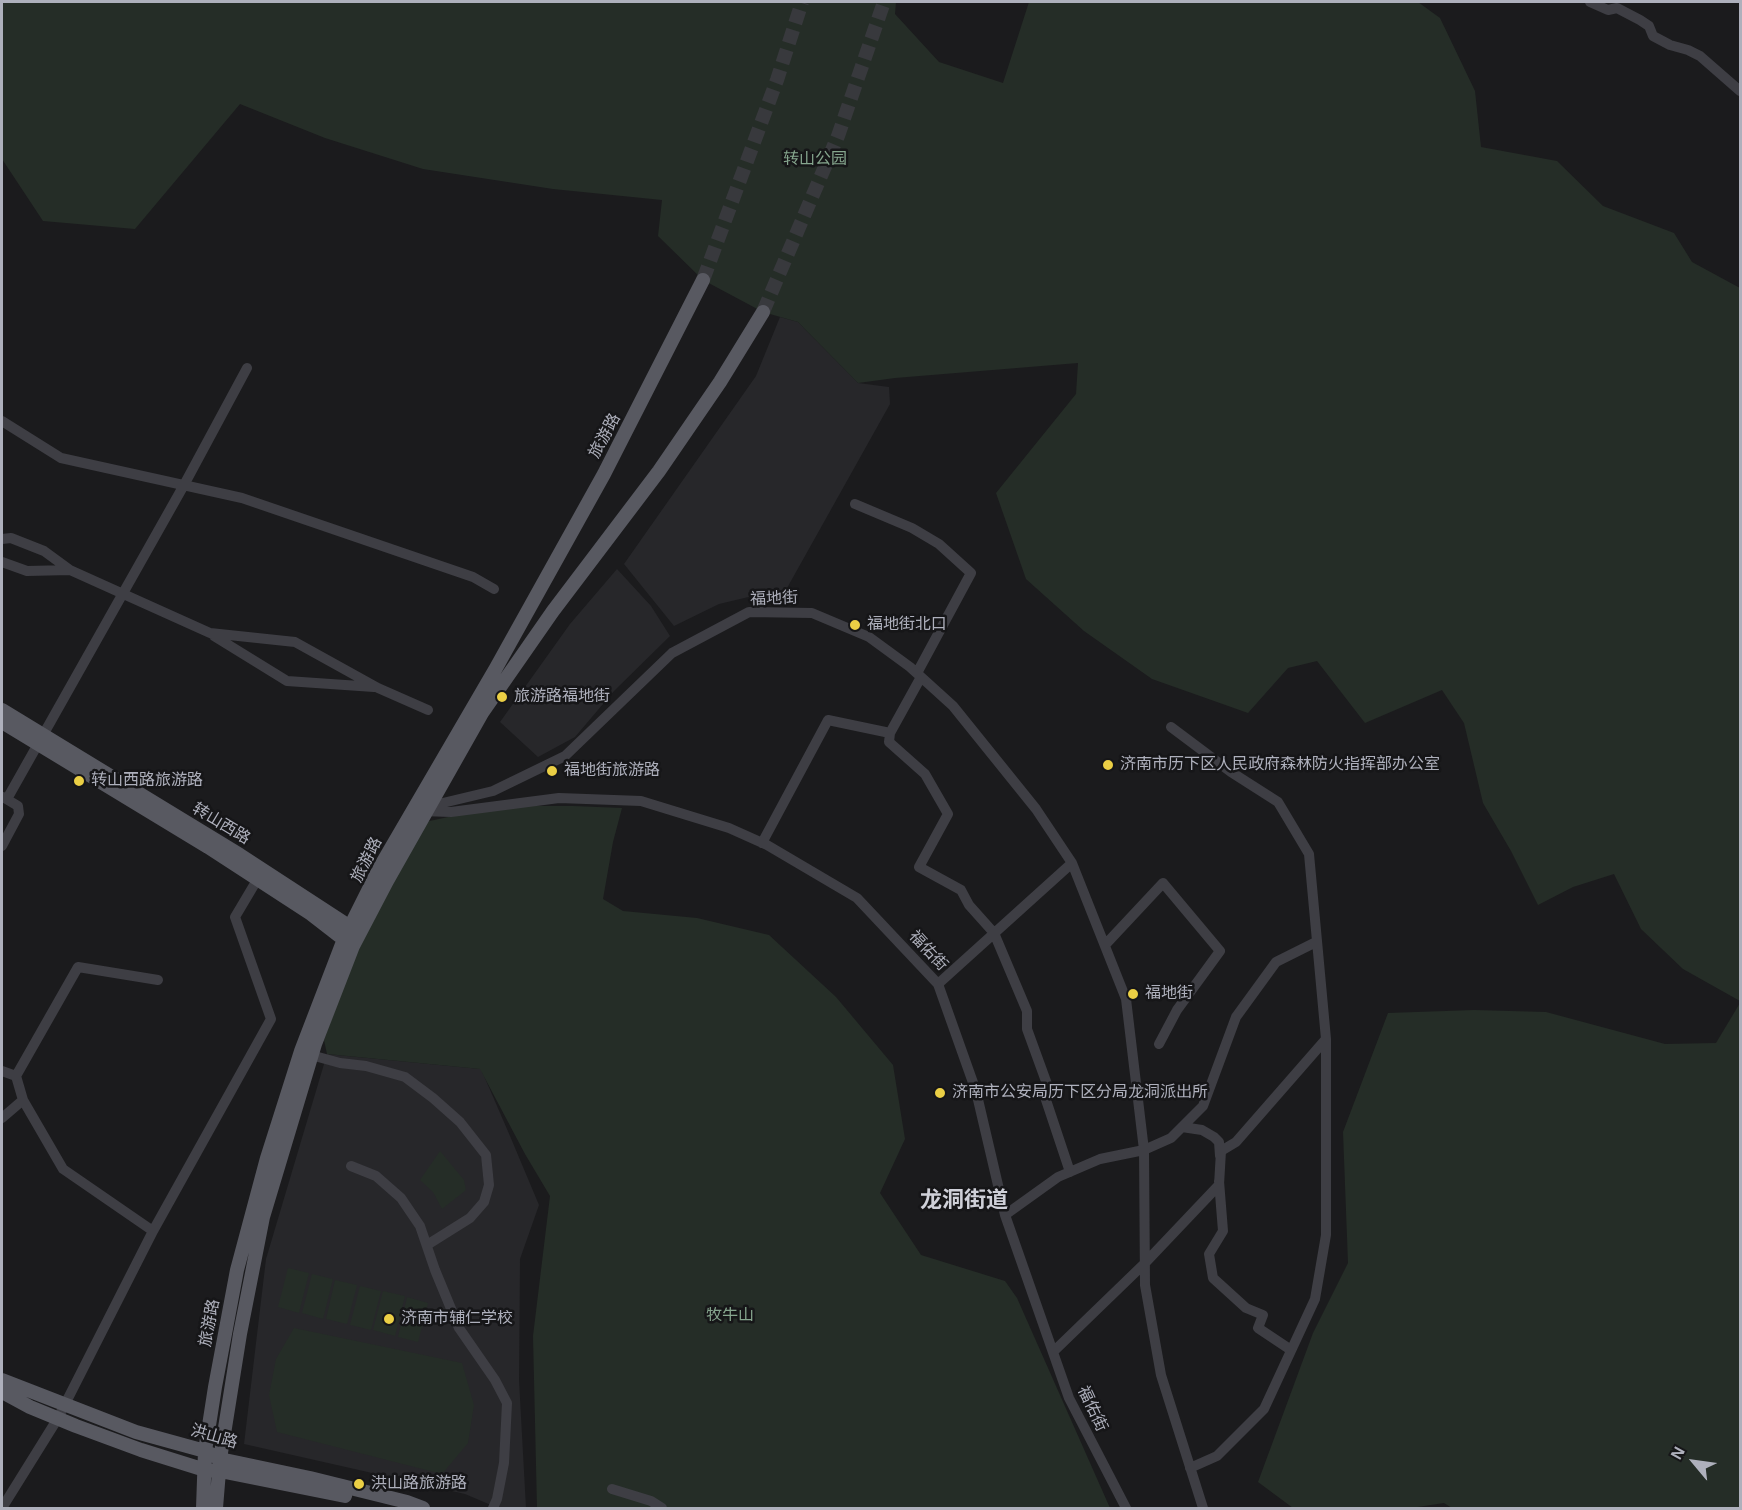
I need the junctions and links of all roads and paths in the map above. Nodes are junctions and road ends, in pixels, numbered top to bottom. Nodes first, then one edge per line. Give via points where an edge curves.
1 (1590, 2) edge
2 (1740, 91) edge
3 (703, 280) tunnel mouth
4 (763, 312) tunnel mouth
5 (248, 368) dead end
6 (2, 421) edge
7 (184, 485) junction
8 (855, 504) dead end
9 (2, 539) edge
10 (2, 562) edge
11 (70, 570) junction
12 (494, 589) dead end
13 (122, 594) junction
14 (210, 633) junction
15 (919, 675) junction
16 (378, 688) junction
17 (2, 710) edge
18 (428, 710) dead end
19 (2, 722) edge
20 (1171, 727) dead end
21 (890, 733) junction
22 (40, 740) junction
23 (4, 798) edge
24 (423, 809) junction
25 (762, 843) junction
26 (2, 846) edge
27 (1072, 863) junction
28 (257, 880) junction
29 (994, 933) junction
30 (352, 936) junction
31 (1316, 942) junction
32 (1105, 945) junction
33 (158, 980) dead end
34 (938, 984) junction
35 (1326, 1039) junction
36 (1159, 1044) dead end
37 (311, 1055) junction
38 (2, 1071) edge
39 (16, 1076) junction
40 (23, 1100) junction
41 (2, 1118) edge
42 (1182, 1127) junction
43 (1144, 1150) junction
44 (1221, 1151) junction
45 (351, 1166) dead end
46 (1070, 1172) junction
47 (1220, 1185) junction
48 (1005, 1215) junction
49 (153, 1232) junction
50 (427, 1245) junction
51 (1145, 1263) junction
52 (1291, 1350) junction
53 (1053, 1352) junction
54 (2, 1380) edge
55 (2, 1392) edge
56 (64, 1404) junction
57 (58, 1418) junction
58 (205, 1451) junction
59 (220, 1465) junction
60 (1190, 1468) junction
61 (205, 1470) junction
62 (612, 1489) dead end
63 (4, 1504) edge
64 (202, 1509) edge
65 (216, 1509) edge
66 (397, 1509) edge
67 (423, 1509) edge
68 (493, 1509) edge
69 (662, 1509) edge
70 (1126, 1509) edge
71 (1203, 1509) edge

1 - 2 street via 1608,10 1617,8 1640,20 1649,26 1653,36 1700,56
3 - 24 main road, 旅游路 via 604,474
4 - 24 main road, 旅游路 via 659,471 482,713
5 - 7 street
6 - 7 street via 61,458
7 - 12 street via 242,498 473,577
7 - 13 street
8 - 15 street via 921,534 971,573
9 - 11 street via 11,538 44,551
10 - 11 street via 27,572
11 - 13 street
13 - 14 street
13 - 22 street
14 - 16 street via 295,642
14 - 16 street via 287,681
15 - 21 street
15 - 24 street, 福地街 via 868,637 812,613 748,612 672,653 565,756 494,791
15 - 27 street, 福地街 via 953,706 1036,809
16 - 18 street
17 - 22 main road, 转山西路
19 - 22 main road, 转山西路
20 - 31 street via 1278,802 1309,854
21 - 25 street via 828,720
21 - 29 street via 889,742 925,774 948,814 919,867 961,890
22 - 23 street
22 - 28 main road, 转山西路
22 - 30 main road, 转山西路 via 288,885
23 - 26 street via 18,806 19,813
24 - 25 street, 福佑街 via 451,812 559,798 641,801 729,828
24 - 30 main road, 旅游路 via 380,867
25 - 34 street, 福佑街 via 857,898
27 - 29 street
27 - 32 street, 福地街
28 - 30 main road, 转山西路
28 - 49 street via 235,917 271,1019
29 - 34 street
29 - 46 street via 1027,1011 1027,1029 1047,1084 1046,1100
30 - 37 main road, 旅游路
30 - 58 main road, 旅游路 via 301,1051 267,1158 233,1290
31 - 35 street
31 - 42 street via 1276,962 1236,1017 1203,1106
32 - 36 street via 1163,883 1220,951
32 - 43 street, 福地街 via 1126,999
33 - 39 street via 78,967
34 - 48 street, 福佑街 via 976,1090
35 - 44 street via 1236,1142
35 - 52 street via 1326,1235 1315,1299
37 - 50 street via 405,1077 460,1122 486,1155 489,1185 484,1203 470,1218
37 - 59 main road, 旅游路 via 263,1217
38 - 39 street
39 - 40 street
40 - 41 street
40 - 49 street via 63,1169
42 - 43 street via 1172,1138
42 - 44 street via 1215,1137
43 - 46 street via 1100,1159
43 - 51 street, 福地街
44 - 47 street
45 - 50 street via 376,1176 401,1198 420,1226
46 - 48 street
47 - 51 street
47 - 52 street via 1222,1231 1209,1254 1213,1278 1246,1308 1263,1315 1258,1328
48 - 53 street, 福佑街
49 - 56 street
50 - 68 street via 459,1328 507,1403 504,1463
51 - 53 street
51 - 60 street, 福地街 via 1145,1285 1161,1375
52 - 60 street via 1264,1409 1217,1456
53 - 70 street, 福佑街 via 1071,1404
54 - 56 main road, 洪山路
55 - 57 main road, 洪山路
56 - 57 street
56 - 58 main road, 洪山路 via 136,1432
57 - 61 main road, 洪山路
57 - 63 street
58 - 59 main road, 洪山路
58 - 61 main road, 旅游路
59 - 61 main road, 洪山路
59 - 65 main road, 旅游路
59 - 66 main road, 洪山路
59 - 67 main road, 洪山路 via 310,1478
60 - 71 street, 福地街
61 - 64 main road, 旅游路
62 - 69 street via 651,1501

